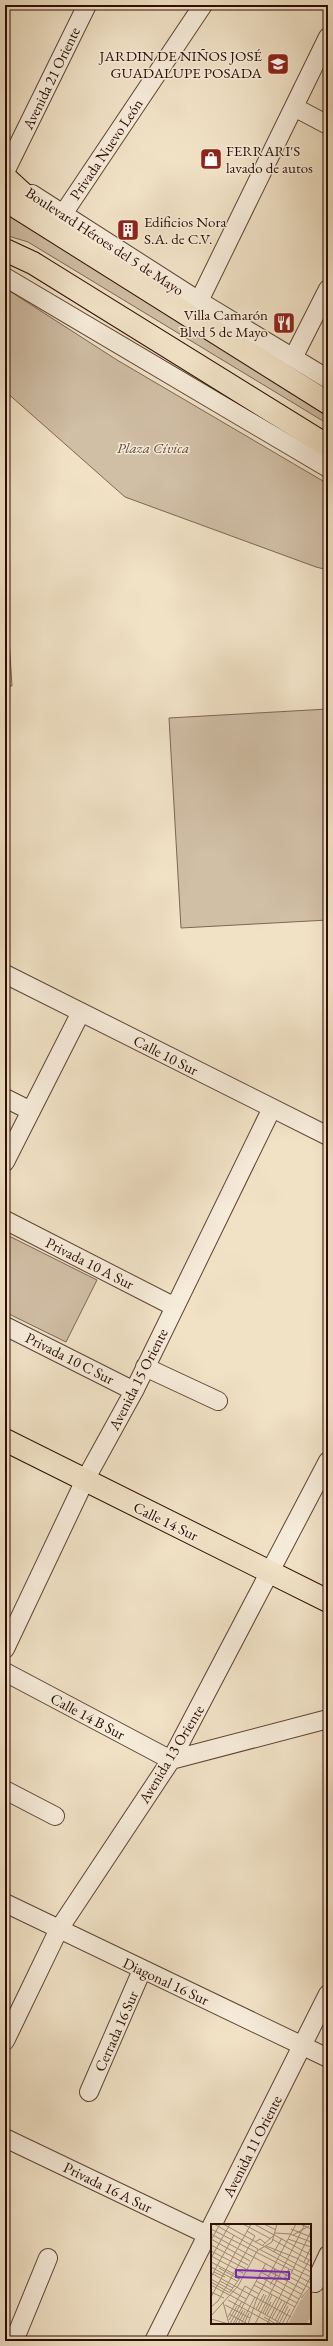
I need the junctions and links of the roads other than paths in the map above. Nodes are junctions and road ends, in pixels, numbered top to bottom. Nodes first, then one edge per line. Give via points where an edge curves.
1 (87, 5) edge
2 (203, 5) edge
3 (328, 37) edge
4 (294, 107) junction
5 (328, 125) edge
6 (5, 172) edge
7 (5, 177) edge
8 (5, 200) edge
9 (63, 214) junction
10 (75, 242) junction
11 (5, 250) edge
12 (5, 277) edge
13 (328, 289) edge
14 (199, 301) junction
15 (294, 358) junction
16 (328, 379) edge
17 (328, 403) edge
18 (328, 446) edge
19 (328, 468) edge
20 (5, 974) edge
21 (81, 1012) junction
22 (5, 1098) edge
23 (272, 1108) junction
24 (31, 1112) junction
25 (328, 1136) edge
26 (5, 1162) edge
27 (5, 1220) edge
28 (175, 1307) junction
29 (5, 1326) edge
30 (145, 1368) junction
31 (134, 1391) junction
32 (218, 1401) dead end
33 (5, 1440) edge
34 (328, 1461) edge
35 (85, 1480) junction
36 (271, 1573) junction
37 (328, 1601) edge
38 (5, 1649) edge
39 (5, 1672) edge
40 (328, 1719) edge
41 (171, 1760) junction
42 (5, 1790) edge
43 (55, 1816) dead end
44 (5, 1904) edge
45 (59, 1929) junction
46 (142, 1970) junction
47 (328, 1994) edge
48 (5, 2041) edge
49 (302, 2046) junction
50 (328, 2058) edge
51 (89, 2092) dead end
52 (5, 2138) edge
53 (215, 2224) edge
54 (209, 2236) edge
55 (328, 2255) edge
56 (48, 2258) dead end
57 (318, 2284) edge
58 (14, 2341) edge
59 (154, 2341) edge

1 - 6 street, Avenida 21 Oriente
2 - 9 street, Privada Nuevo León
3 - 4 street
4 - 5 street
4 - 14 street
7 - 9 street, Boulevard Héroes del 5 de Mayo
7 - 10 main road
8 - 10 main road, Boulevard Héroes del 5 de Mayo
9 - 14 street, Boulevard Héroes del 5 de Mayo
10 - 17 main road, Boulevard Héroes del 5 de Mayo
11 - 18 main road via 33,263
12 - 19 street
13 - 15 street
14 - 15 street, Boulevard Héroes del 5 de Mayo
15 - 16 street, Boulevard Héroes del 5 de Mayo
20 - 21 street, Calle 10 Sur
21 - 23 street, Calle 10 Sur
21 - 24 street
22 - 24 street
23 - 25 street, Calle 10 Sur
23 - 28 street, Avenida 15 Oriente
24 - 26 street
27 - 28 street, Privada 10 A Sur
28 - 30 street, Avenida 15 Oriente
29 - 31 street, Privada 10 C Sur
30 - 31 street, Avenida 15 Oriente
30 - 32 street
31 - 35 street, Avenida 15 Oriente
33 - 35 main road, Calle 14 Sur
34 - 36 street, Avenida 13 Oriente
35 - 36 main road, Calle 14 Sur
35 - 38 street, Avenida 15 Oriente
36 - 37 main road, Calle 14 Sur
36 - 41 street, Avenida 13 Oriente
39 - 41 street, Calle 14 B Sur
40 - 41 street
41 - 45 street, Avenida 13 Oriente
42 - 43 street
44 - 45 street, Diagonal 16 Sur
45 - 46 street, Diagonal 16 Sur
45 - 48 street, Avenida 13 Oriente
46 - 49 street, Diagonal 16 Sur
46 - 51 street, Cerrada 16 Sur
47 - 49 street, Avenida 11 Oriente
49 - 50 street, Diagonal 16 Sur
49 - 53 street, Avenida 11 Oriente
52 - 54 street, Privada 16 A Sur
54 - 59 street, Avenida 11 Oriente
55 - 57 street
56 - 58 street

